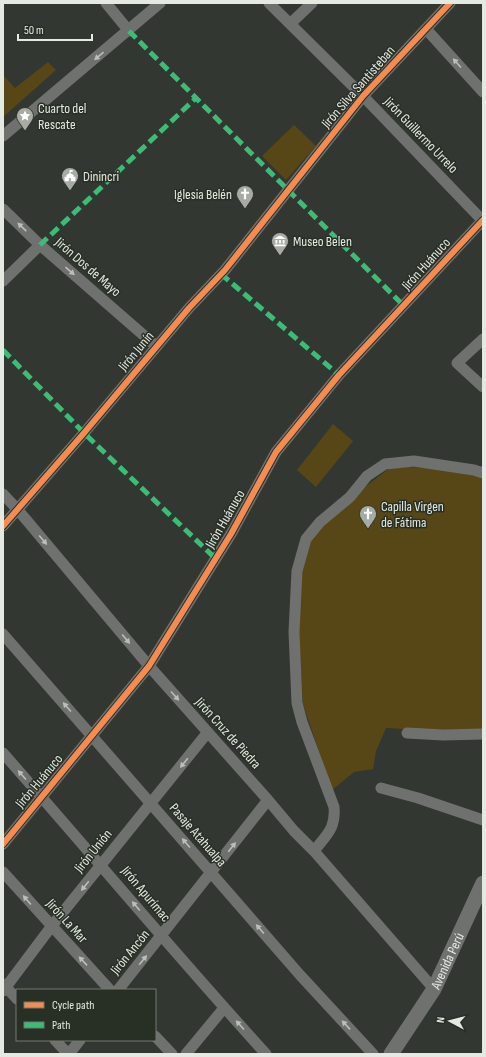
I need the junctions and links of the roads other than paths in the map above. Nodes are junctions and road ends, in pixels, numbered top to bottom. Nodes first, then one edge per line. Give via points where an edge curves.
1 (106, 3) edge
2 (160, 3) edge
3 (269, 3) edge
4 (312, 3) edge
5 (450, 3) edge
6 (290, 24) junction
7 (426, 29) junction
8 (129, 30) junction
9 (483, 92) edge
10 (362, 96) junction
11 (3, 136) edge
12 (288, 191) joint
13 (3, 210) edge
14 (483, 221) edge
15 (40, 246) junction
16 (3, 280) edge
17 (483, 339) edge
18 (156, 346) junction
19 (483, 387) edge
20 (483, 473) edge
21 (3, 494) edge
22 (18, 510) junction
23 (3, 526) edge
24 (3, 634) edge
25 (149, 666) junction
26 (208, 732) junction
27 (408, 733) dead end
28 (483, 734) edge
29 (92, 736) junction
30 (3, 753) edge
31 (381, 788) dead end
32 (41, 797) junction
33 (268, 800) junction
34 (151, 804) junction
35 (483, 820) edge
36 (3, 844) edge
37 (314, 851) junction
38 (101, 865) junction
39 (3, 872) edge
40 (212, 873) junction
41 (483, 883) edge
42 (51, 927) junction
43 (162, 936) junction
44 (4, 987) edge
45 (109, 989) edge
46 (119, 989) edge
47 (434, 989) junction
48 (16, 998) edge
49 (224, 1008) junction
50 (156, 1037) edge
51 (56, 1041) edge
52 (79, 1041) edge
53 (69, 1054) edge
54 (172, 1054) edge
55 (186, 1054) edge
56 (266, 1054) edge
57 (373, 1054) edge
58 (391, 1054) edge

1 - 8 street
2 - 8 street
3 - 6 street, Jirón Guillermo Urrelo
4 - 6 street
5 - 7 street, Jirón Silva Santisteban
6 - 10 street, Jirón Guillermo Urrelo
9 -> 7 street
7 - 10 street, Jirón Silva Santisteban
8 -> 11 street
10 - 12 street, Jirón Silva Santisteban
10 - 14 street, Jirón Guillermo Urrelo
12 - 18 street, Jirón Junín via 225,270
15 -> 13 street, Jirón Dos de Mayo
14 - 25 street, Jirón Huánuco via 339,375 276,452 231,534
15 - 16 street
15 -> 18 street, Jirón Dos de Mayo
17 - 19 street via 457,363
18 - 22 street, Jirón Junín
20 - 37 street via 414,462 385,464 367,476 350,497 320,522 306,539 297,571 294,632 297,704 335,816 333,826
21 - 22 street, Jirón Cruz de Piedra
22 - 23 street, Jirón Junín
22 -> 25 street, Jirón Cruz de Piedra
29 -> 24 street, Pasaje Atahualpa
25 -> 26 street, Jirón Cruz de Piedra
25 - 29 street, Jirón Huánuco
26 - 33 street, Jirón Cruz de Piedra
26 -> 34 street, Jirón Unión
27 - 28 street
29 - 32 street, Jirón Huánuco
29 - 34 street, Pasaje Atahualpa
32 -> 30 street, Jirón Apurímac
31 - 35 street
32 - 36 street, Jirón Huánuco
32 - 38 street, Jirón Apurímac
33 - 37 street, Jirón Cruz de Piedra
40 -> 33 street, Jirón Ancón
34 - 38 street, Jirón Unión
40 -> 34 street, Pasaje Atahualpa
37 - 47 street, Jirón Cruz de Piedra
38 -> 42 street, Jirón Unión
43 -> 38 street, Jirón Apurímac
42 -> 39 street, Jirón La Mar
40 - 43 street, Jirón Ancón
57 -> 40 street, Pasaje Atahualpa via 300,975
41 - 47 street, Avenida Perú
42 - 44 street, Jirón Unión
45 -> 42 street, Jirón La Mar
46 -> 43 street, Jirón Ancón
43 - 49 street, Jirón Apurímac
44 - 48 street
47 - 58 street, Avenida Perú
49 - 55 street
56 -> 49 street, Jirón Apurímac
50 - 54 street
51 - 53 street
52 - 53 street

